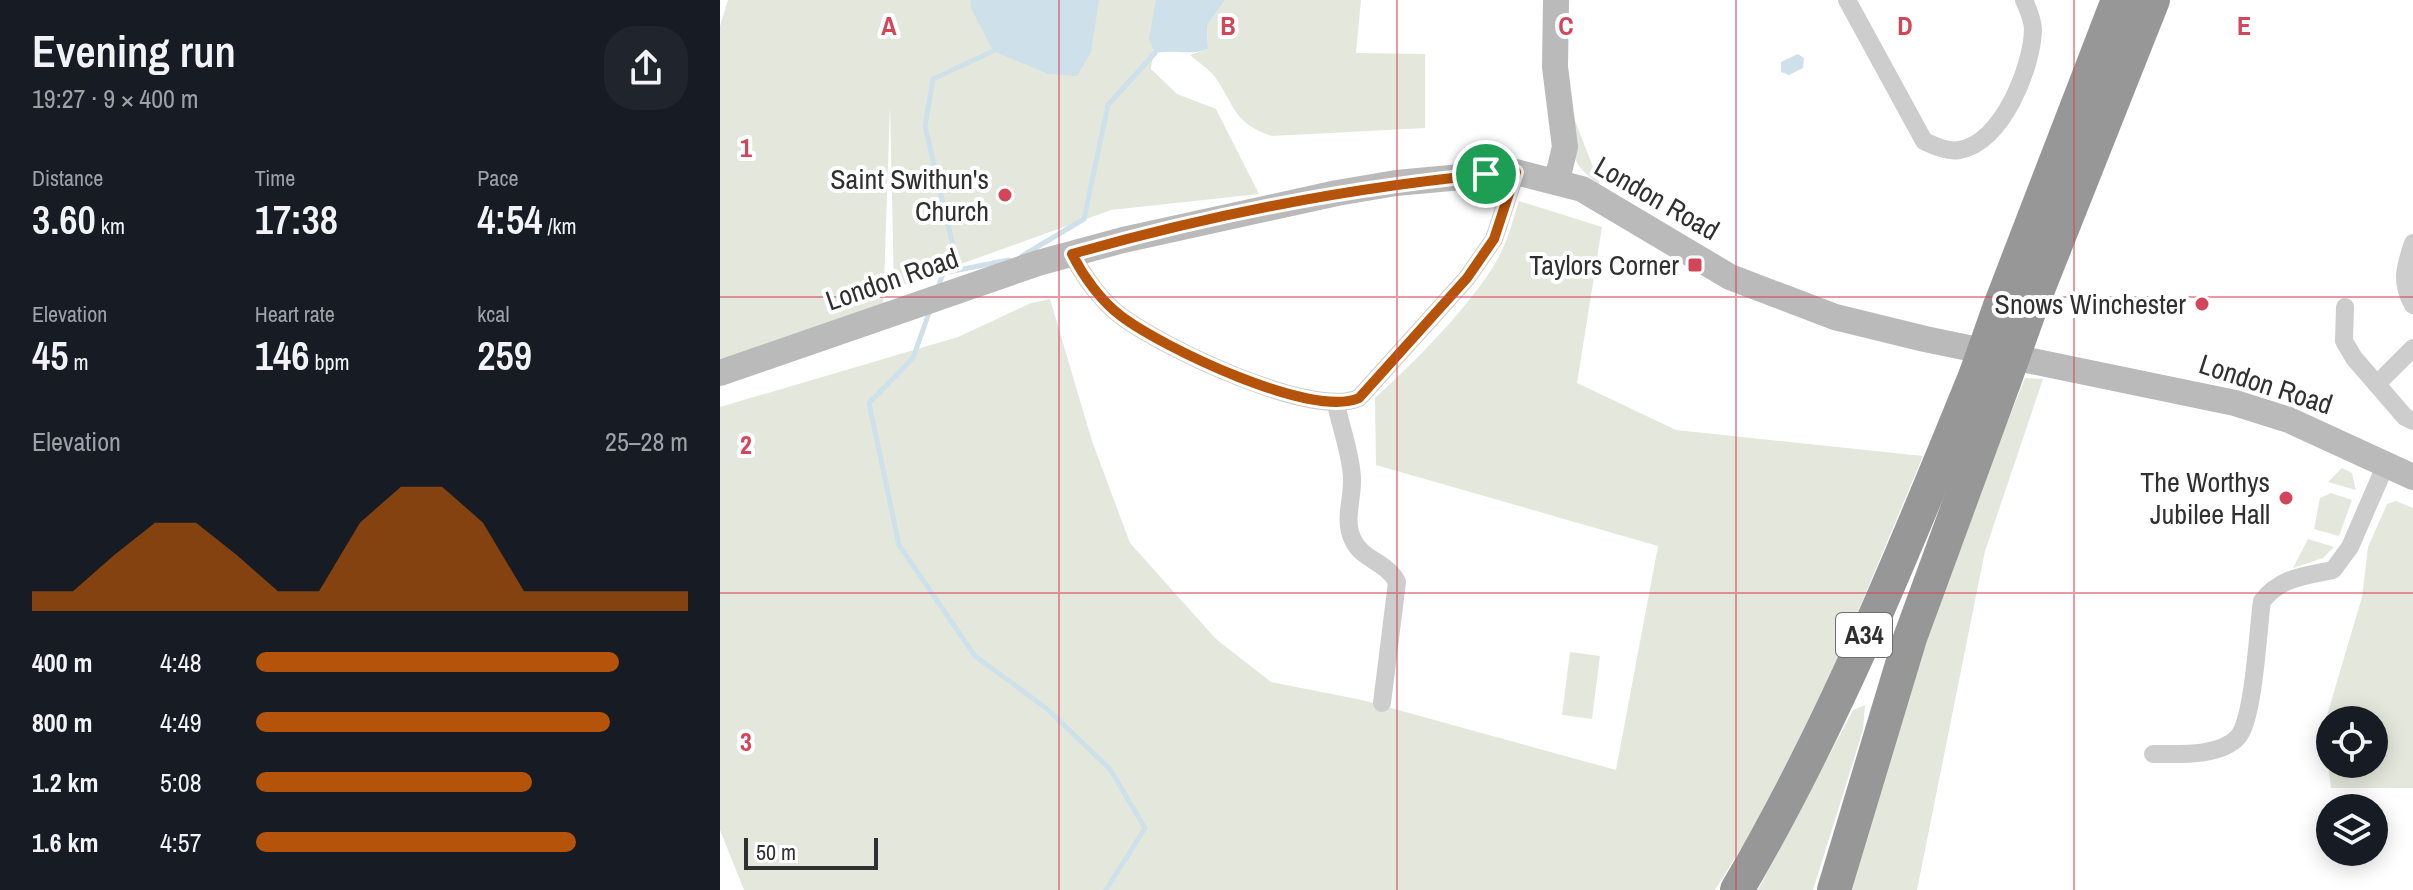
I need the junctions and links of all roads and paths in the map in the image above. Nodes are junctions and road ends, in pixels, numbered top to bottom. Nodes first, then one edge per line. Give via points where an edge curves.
1 (1556, 0) edge
2 (1847, 0) edge
3 (2024, 0) edge
4 (2118, 0) edge
5 (2153, 0) edge
6 (1516, 172) junction
7 (1557, 180) junction
8 (2413, 243) edge
9 (1072, 254) junction
10 (2413, 305) edge
11 (2345, 307) dead end
12 (2015, 309) junction
13 (2413, 348) edge
14 (720, 373) edge
15 (1990, 378) junction
16 (2377, 384) junction
17 (1336, 404) junction
18 (2413, 421) edge
19 (2386, 464) junction
20 (2413, 477) edge
21 (1382, 703) dead end
22 (2153, 754) dead end
23 (1737, 890) edge
24 (1834, 890) edge

1 - 7 main road via 1555,67 1565,147
2 - 3 street via 1924,141 1962,150 2007,113 2032,38
4 - 12 highway, A34
5 - 12 highway, A34
6 - 7 main road, London Road
6 - 9 main road, London Road via 1325,195
6 - 17 street via 1494,239 1467,278 1359,398
7 - 19 main road, London Road via 1582,189 1730,277 1835,317 2235,403 2289,420
8 - 10 street via 2403,270 2404,289
9 - 14 main road, London Road
9 - 17 street via 1120,316 1168,344 1275,391
11 - 16 street via 2344,341
12 - 15 highway, A34, bridge
13 - 16 street
15 - 23 highway, A34
15 - 24 highway, A34
16 - 18 street
17 - 21 street via 1352,478 1351,537 1359,552 1380,562 1397,582
19 - 20 main road, London Road
19 - 22 street via 2350,547 2333,570 2286,579 2262,601 2250,697 2239,736 2205,751

